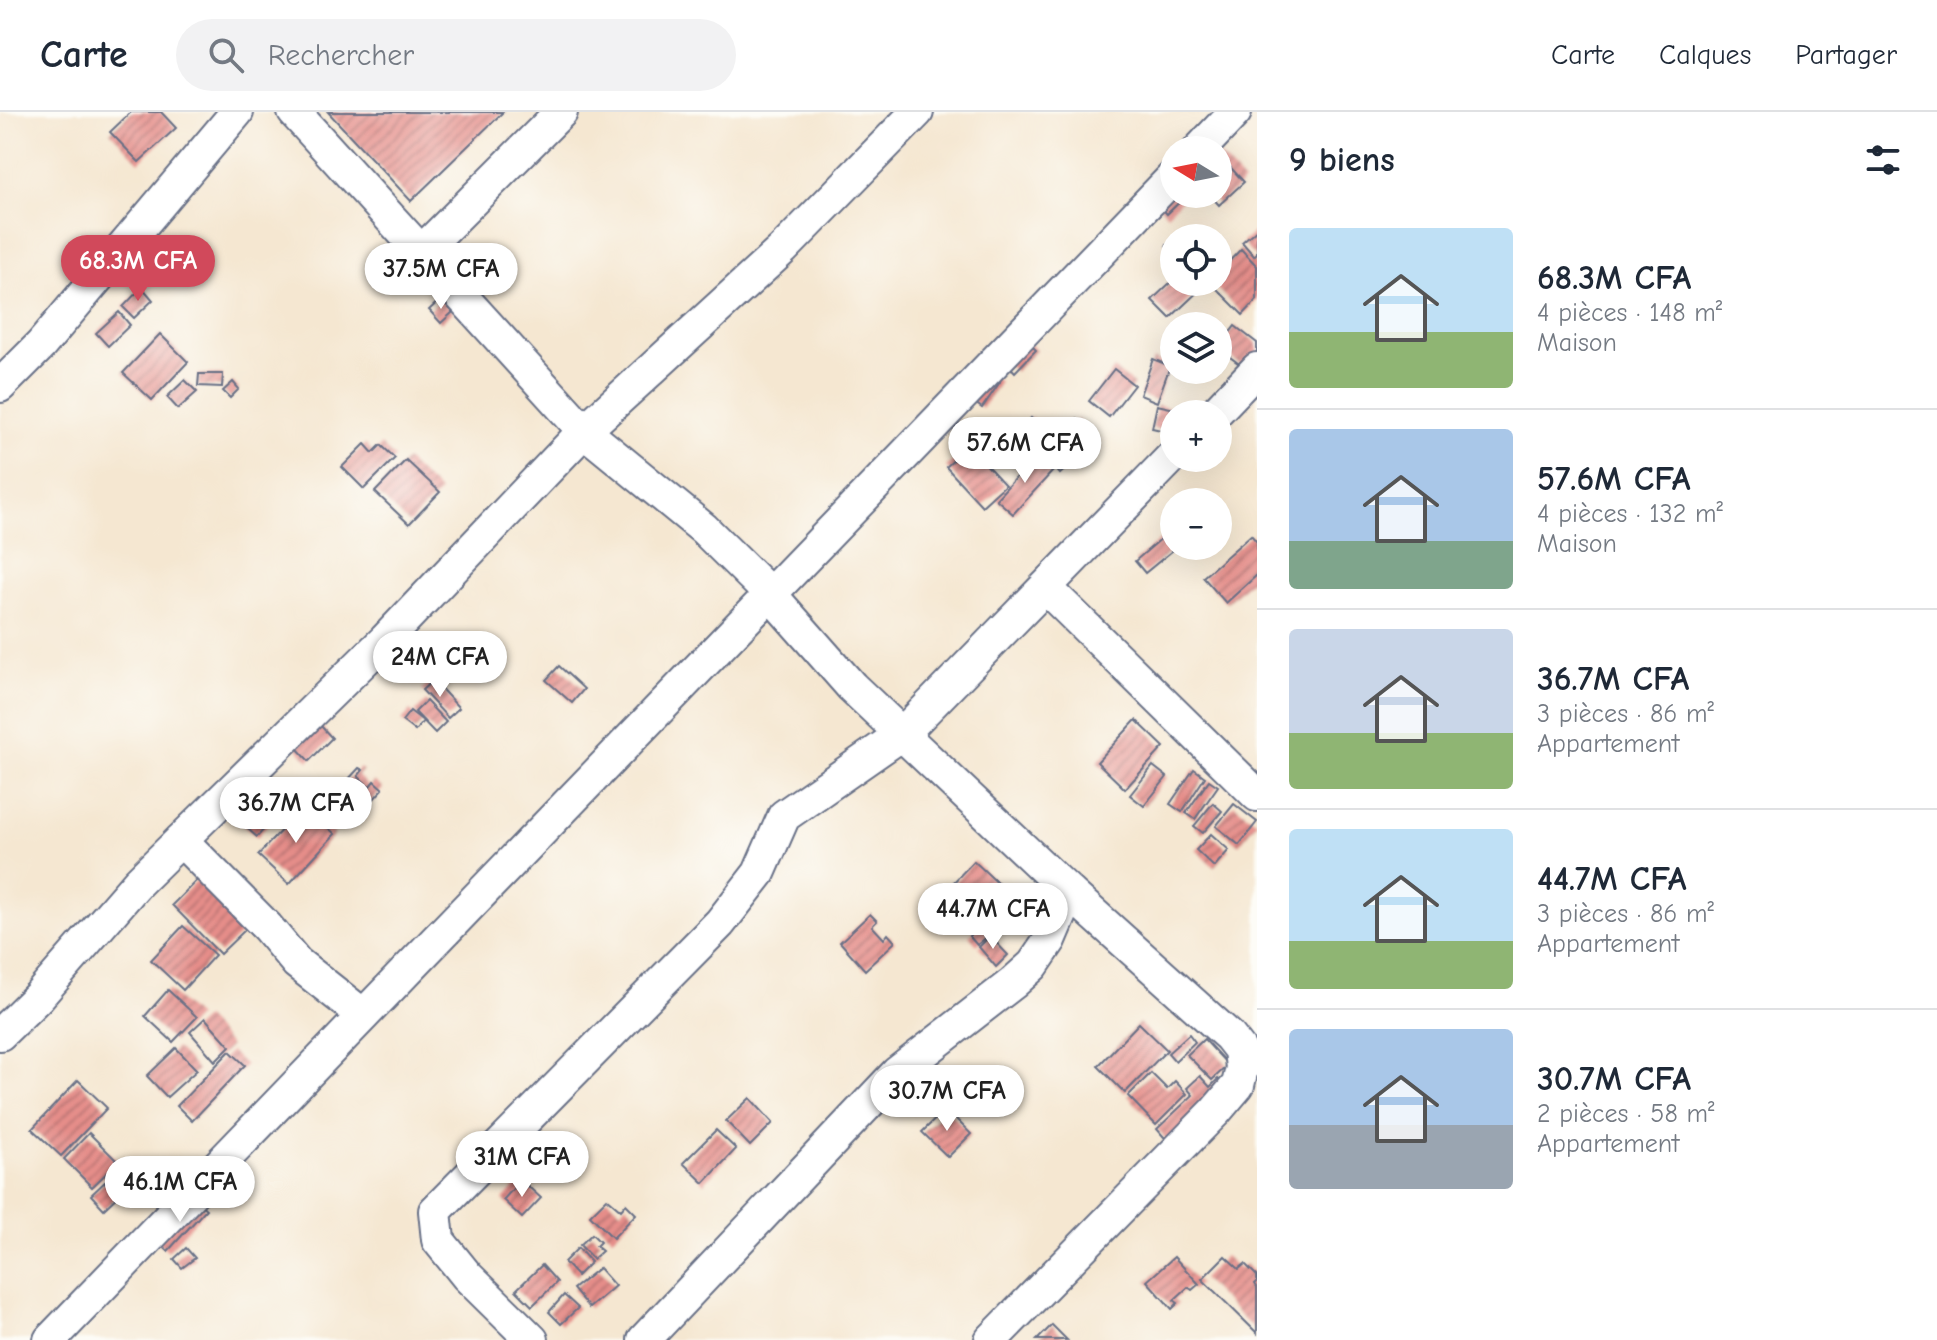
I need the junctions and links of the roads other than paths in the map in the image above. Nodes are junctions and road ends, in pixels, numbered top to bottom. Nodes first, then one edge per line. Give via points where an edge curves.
1 (237, 112) edge
2 (294, 112) edge
3 (561, 112) edge
4 (917, 112) edge
5 (1235, 112) edge
6 (1212, 136) edge
7 (1160, 190) edge
8 (421, 252) junction
9 (1257, 369) edge
10 (0, 386) edge
11 (1227, 400) edge
12 (584, 431) junction
13 (1160, 470) edge
14 (1046, 588) junction
15 (770, 594) junction
16 (902, 734) junction
17 (1257, 795) edge
18 (181, 840) junction
19 (1070, 893) junction
20 (363, 1015) junction
21 (0, 1034) edge
22 (50, 1340) edge
23 (532, 1340) edge
24 (644, 1340) edge
25 (991, 1340) edge

1 - 10 street via 41,345
2 - 8 street
3 - 8 street
4 - 12 street via 783,249
5 - 6 street
7 - 15 street
8 - 12 street
9 - 11 street
12 - 15 street via 704,529
12 - 18 street via 385,640
13 - 14 street
14 - 16 street
14 - 17 street
15 - 16 street via 852,687
15 - 20 street
16 - 19 street
16 - 23 street via 784,816 759,873 720,923 435,1211 438,1240
18 - 20 street via 297,963
18 - 21 street
19 - 24 street via 1033,965 897,1073
19 - 25 street via 1229,1036 1240,1050 1242,1068 1238,1085 1215,1112
20 - 22 street

